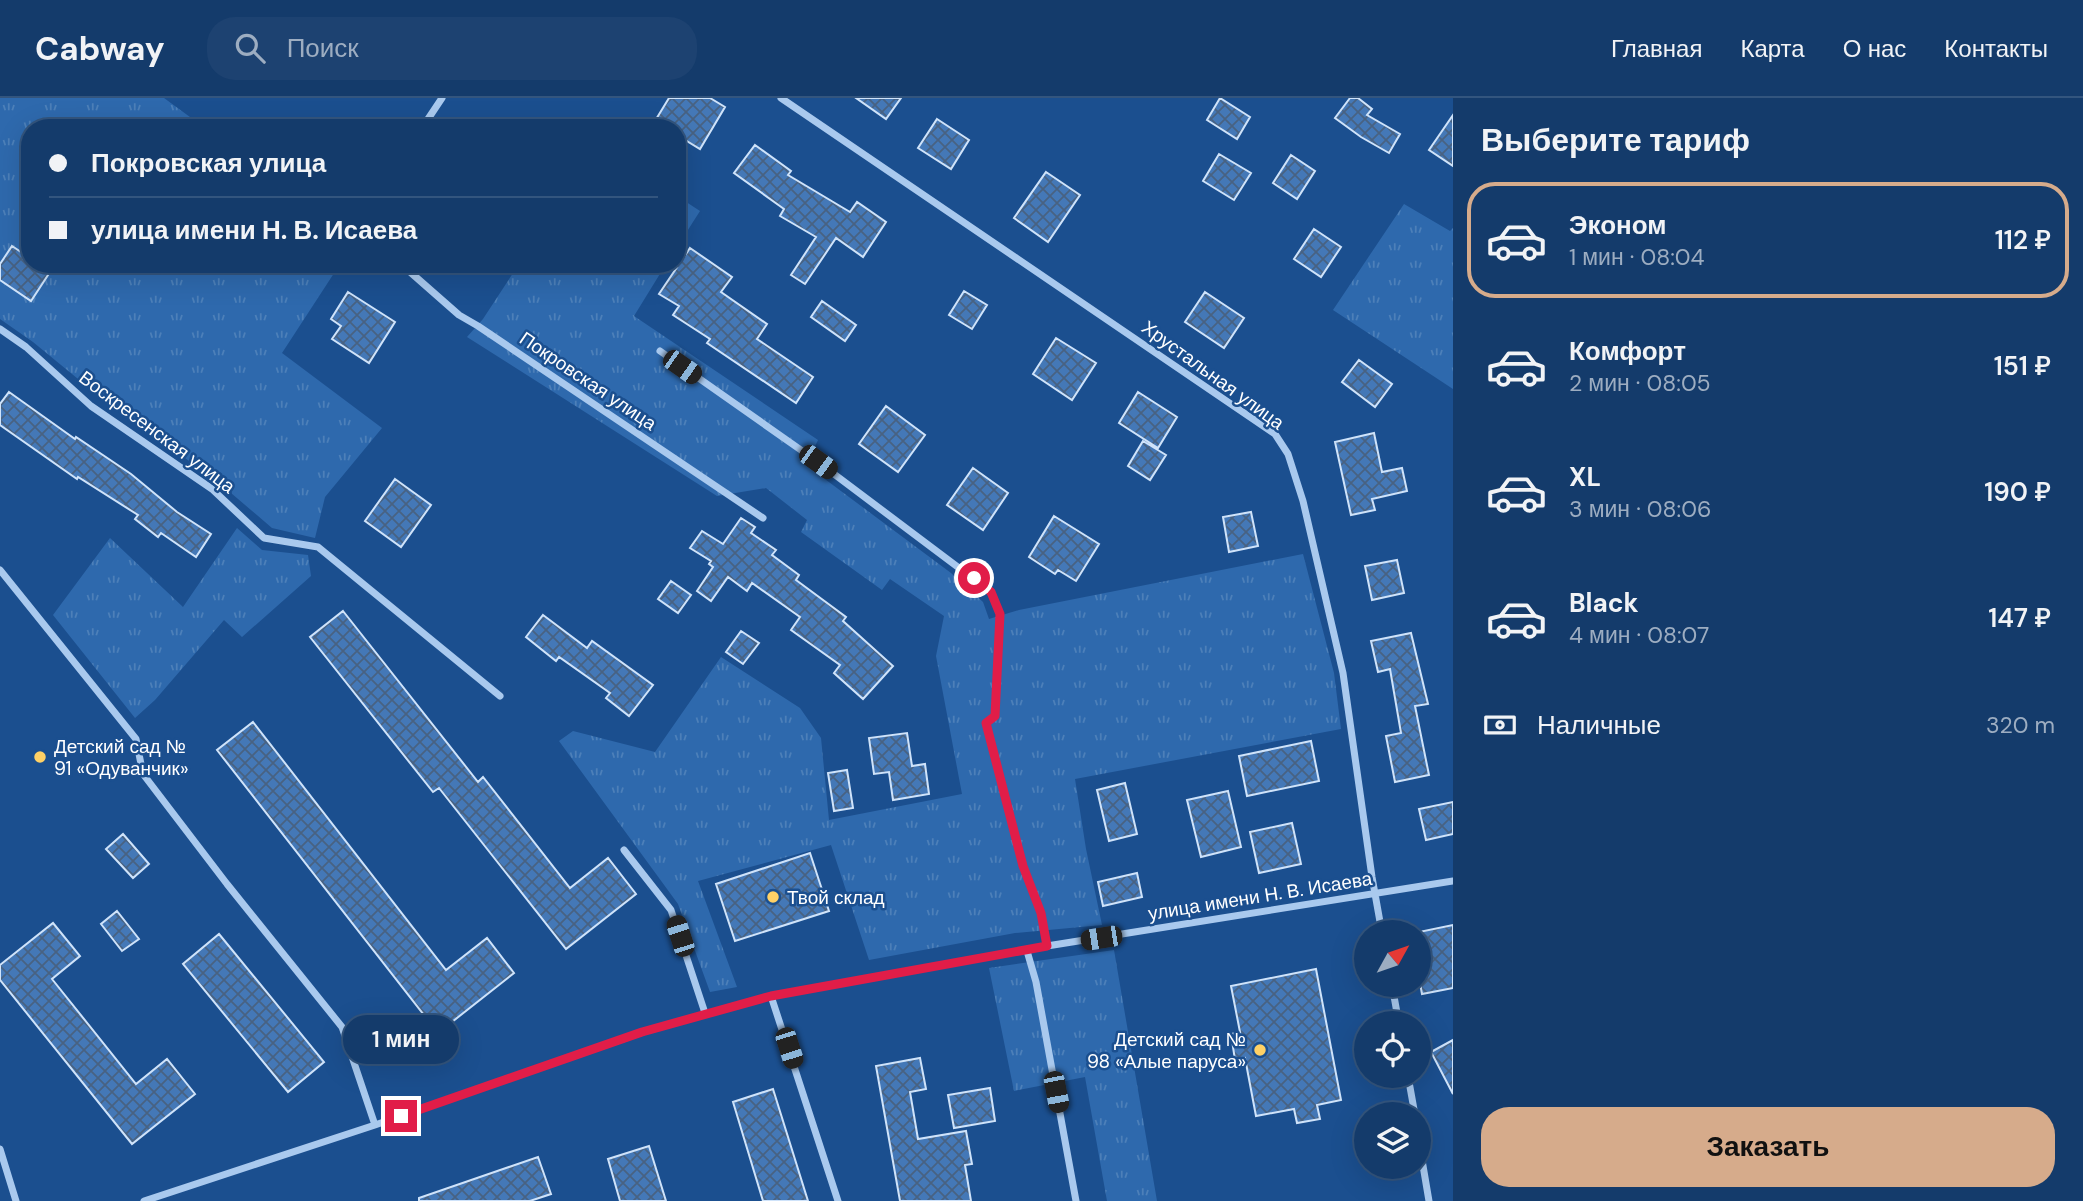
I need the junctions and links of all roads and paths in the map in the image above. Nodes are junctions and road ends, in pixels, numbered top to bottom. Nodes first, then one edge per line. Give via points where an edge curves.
1 (442, 98) edge
2 (780, 98) edge
3 (428, 119) edge
4 (411, 273) edge
5 (0, 329) edge
6 (660, 351) dead end
7 (763, 518) dead end
8 (0, 570) edge
9 (500, 696) dead end
10 (624, 850) dead end
11 (1453, 881) edge
12 (1375, 894) junction
13 (1380, 920) edge
14 (1047, 946) junction
15 (1027, 950) junction
16 (771, 996) junction
17 (705, 1013) junction
18 (375, 1125) junction
19 (0, 1149) edge
20 (1425, 1179) edge
21 (16, 1201) edge
22 (144, 1201) edge
23 (838, 1201) edge
24 (1076, 1201) edge
25 (1429, 1201) edge

1 - 3 street
2 - 12 street, Хрустальная улица via 1275,434 1288,454 1303,501 1343,673
4 - 7 street, Покровская улица via 459,315
5 - 9 street, Воскресенская улица via 91,406 212,489 264,538 318,547
6 - 14 street via 991,592 1000,614 995,716 986,723
8 - 18 street via 136,739 143,774 151,785 342,1027
10 - 17 street via 671,910
11 - 12 street, улица имени Н. В. Исаева
12 - 13 street, Хрустальная улица
12 - 14 street, улица имени Н. В. Исаева
14 - 15 street, улица имени Н. В. Исаева
15 - 16 street, улица имени Н. В. Исаева
15 - 24 street
16 - 17 street, улица имени Н. В. Исаева
16 - 23 street
17 - 18 street, улица имени Н. В. Исаева
18 - 22 street, улица имени Н. В. Исаева
19 - 21 street
20 - 25 street

